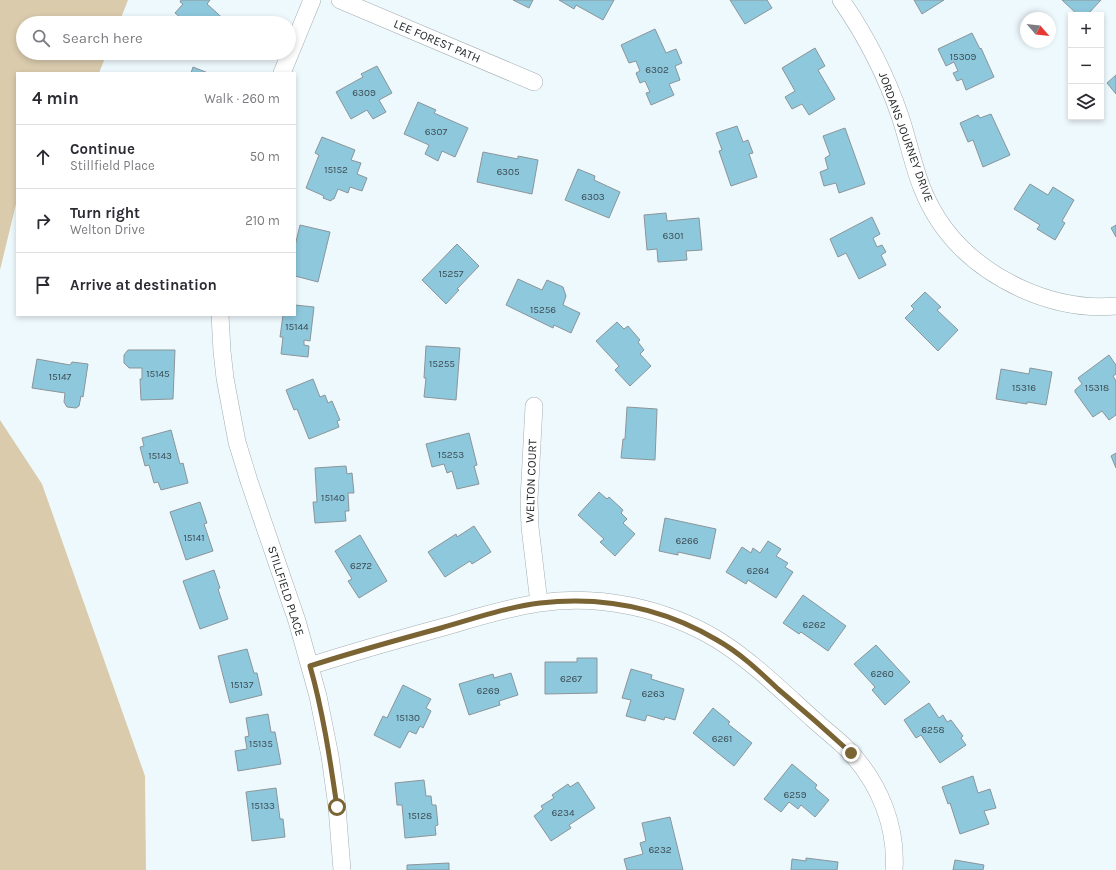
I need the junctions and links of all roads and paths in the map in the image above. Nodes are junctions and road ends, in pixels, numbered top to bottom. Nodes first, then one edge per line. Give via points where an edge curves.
1 (312, 0) edge
2 (340, 0) edge
3 (841, 0) edge
4 (296, 39) edge
5 (287, 60) edge
6 (282, 72) edge
7 (534, 82) dead end
8 (1116, 306) edge
9 (220, 316) edge
10 (534, 406) dead end
11 (539, 603) junction
12 (310, 666) junction
13 (342, 870) edge
14 (894, 870) edge

1 - 4 street
2 - 7 street, LEE FOREST PATH
3 - 8 street, JORDANS JOURNEY DRIVE via 878,62 900,115 921,187 946,232 981,266 1004,281 1037,296 1066,304
5 - 6 street
9 - 12 street, STILLFIELD PLACE via 225,378 237,442
10 - 11 street, WELTON COURT via 528,500
11 - 12 street via 498,612
11 - 14 street via 607,602 651,611 718,640 744,658 851,753 866,771 889,818
12 - 13 street, STILLFIELD PLACE via 330,756

